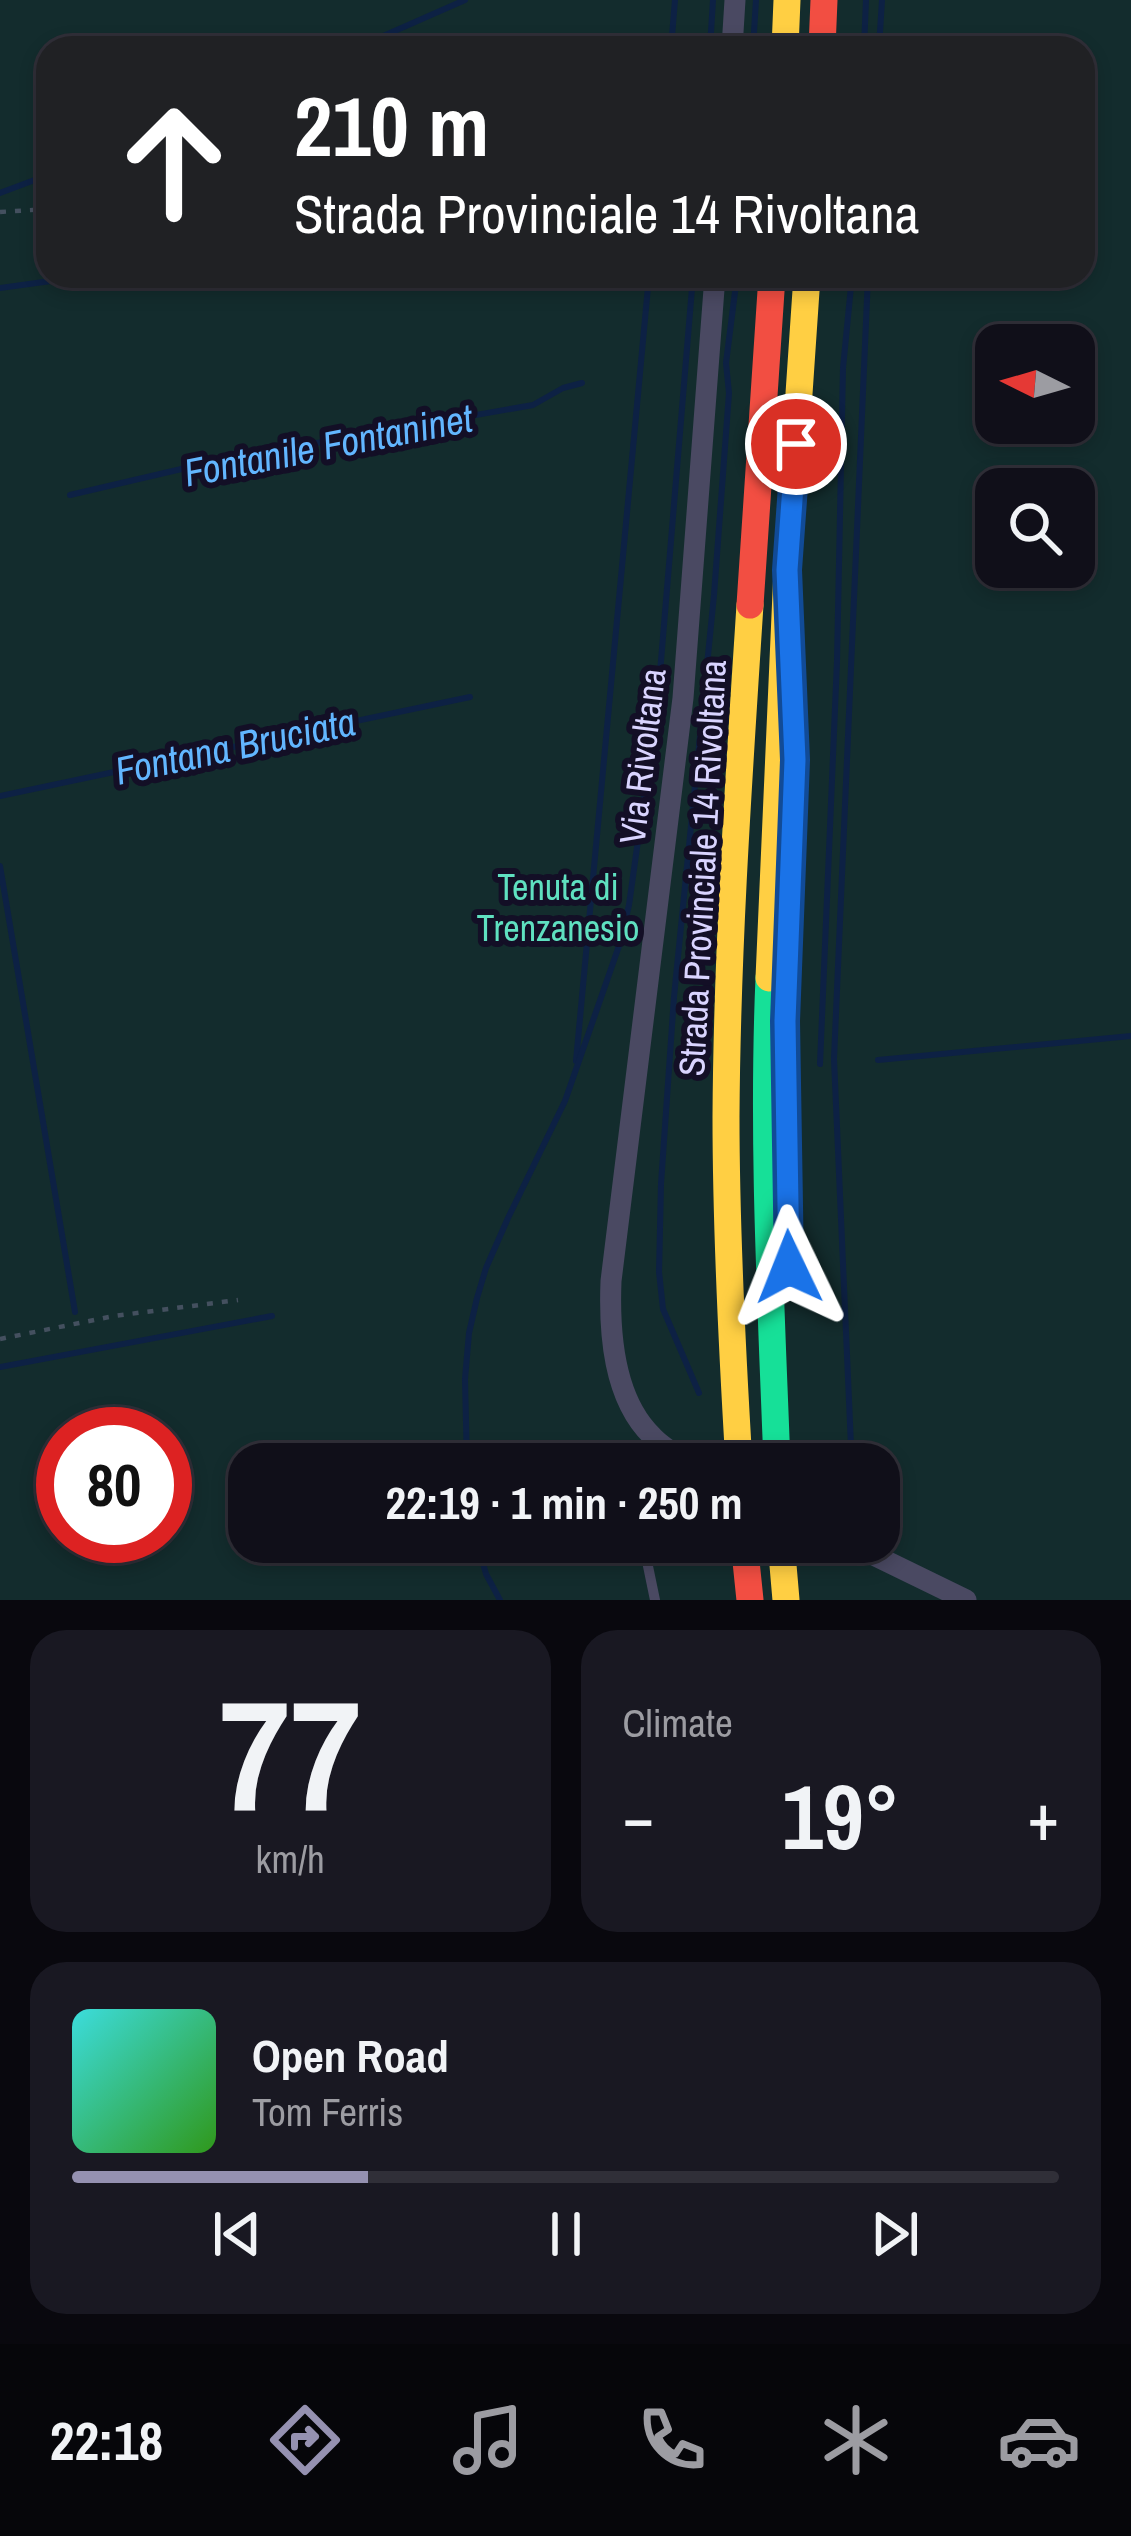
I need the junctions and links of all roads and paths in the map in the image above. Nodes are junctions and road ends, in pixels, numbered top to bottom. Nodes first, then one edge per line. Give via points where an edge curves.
1 (735, 0) edge
2 (787, 0) edge
3 (824, 0) edge
4 (733, 36) edge
5 (785, 36) edge
6 (822, 36) edge
7 (36, 210) edge
8 (0, 212) edge
9 (714, 288) edge
10 (771, 288) edge
11 (806, 288) edge
12 (787, 570) junction
13 (238, 1300) dead end
14 (0, 1339) edge
15 (660, 1443) edge
16 (738, 1443) edge
17 (776, 1443) edge
18 (796, 1443) edge
19 (647, 1563) edge
20 (746, 1563) edge
21 (783, 1563) edge
22 (805, 1563) edge
23 (890, 1563) edge
24 (655, 1600) edge
25 (750, 1600) edge
26 (786, 1600) edge
27 (808, 1600) edge
28 (966, 1600) edge

1 - 4 street
2 - 5 highway
3 - 6 highway
7 - 8 path
9 - 15 street, Via Rivoltana via 683,698 611,1292 618,1371 636,1415
10 - 16 highway, Strada Provinciale 14 Rivoltana via 727,1066
11 - 12 highway, Strada Provinciale 14 Rivoltana
12 - 17 highway, Strada Provinciale 14 Rivoltana via 765,1063
12 - 18 highway via 795,760 785,1021
13 - 14 path
19 - 24 lane
20 - 25 highway
21 - 26 highway
22 - 27 highway
23 - 28 street

